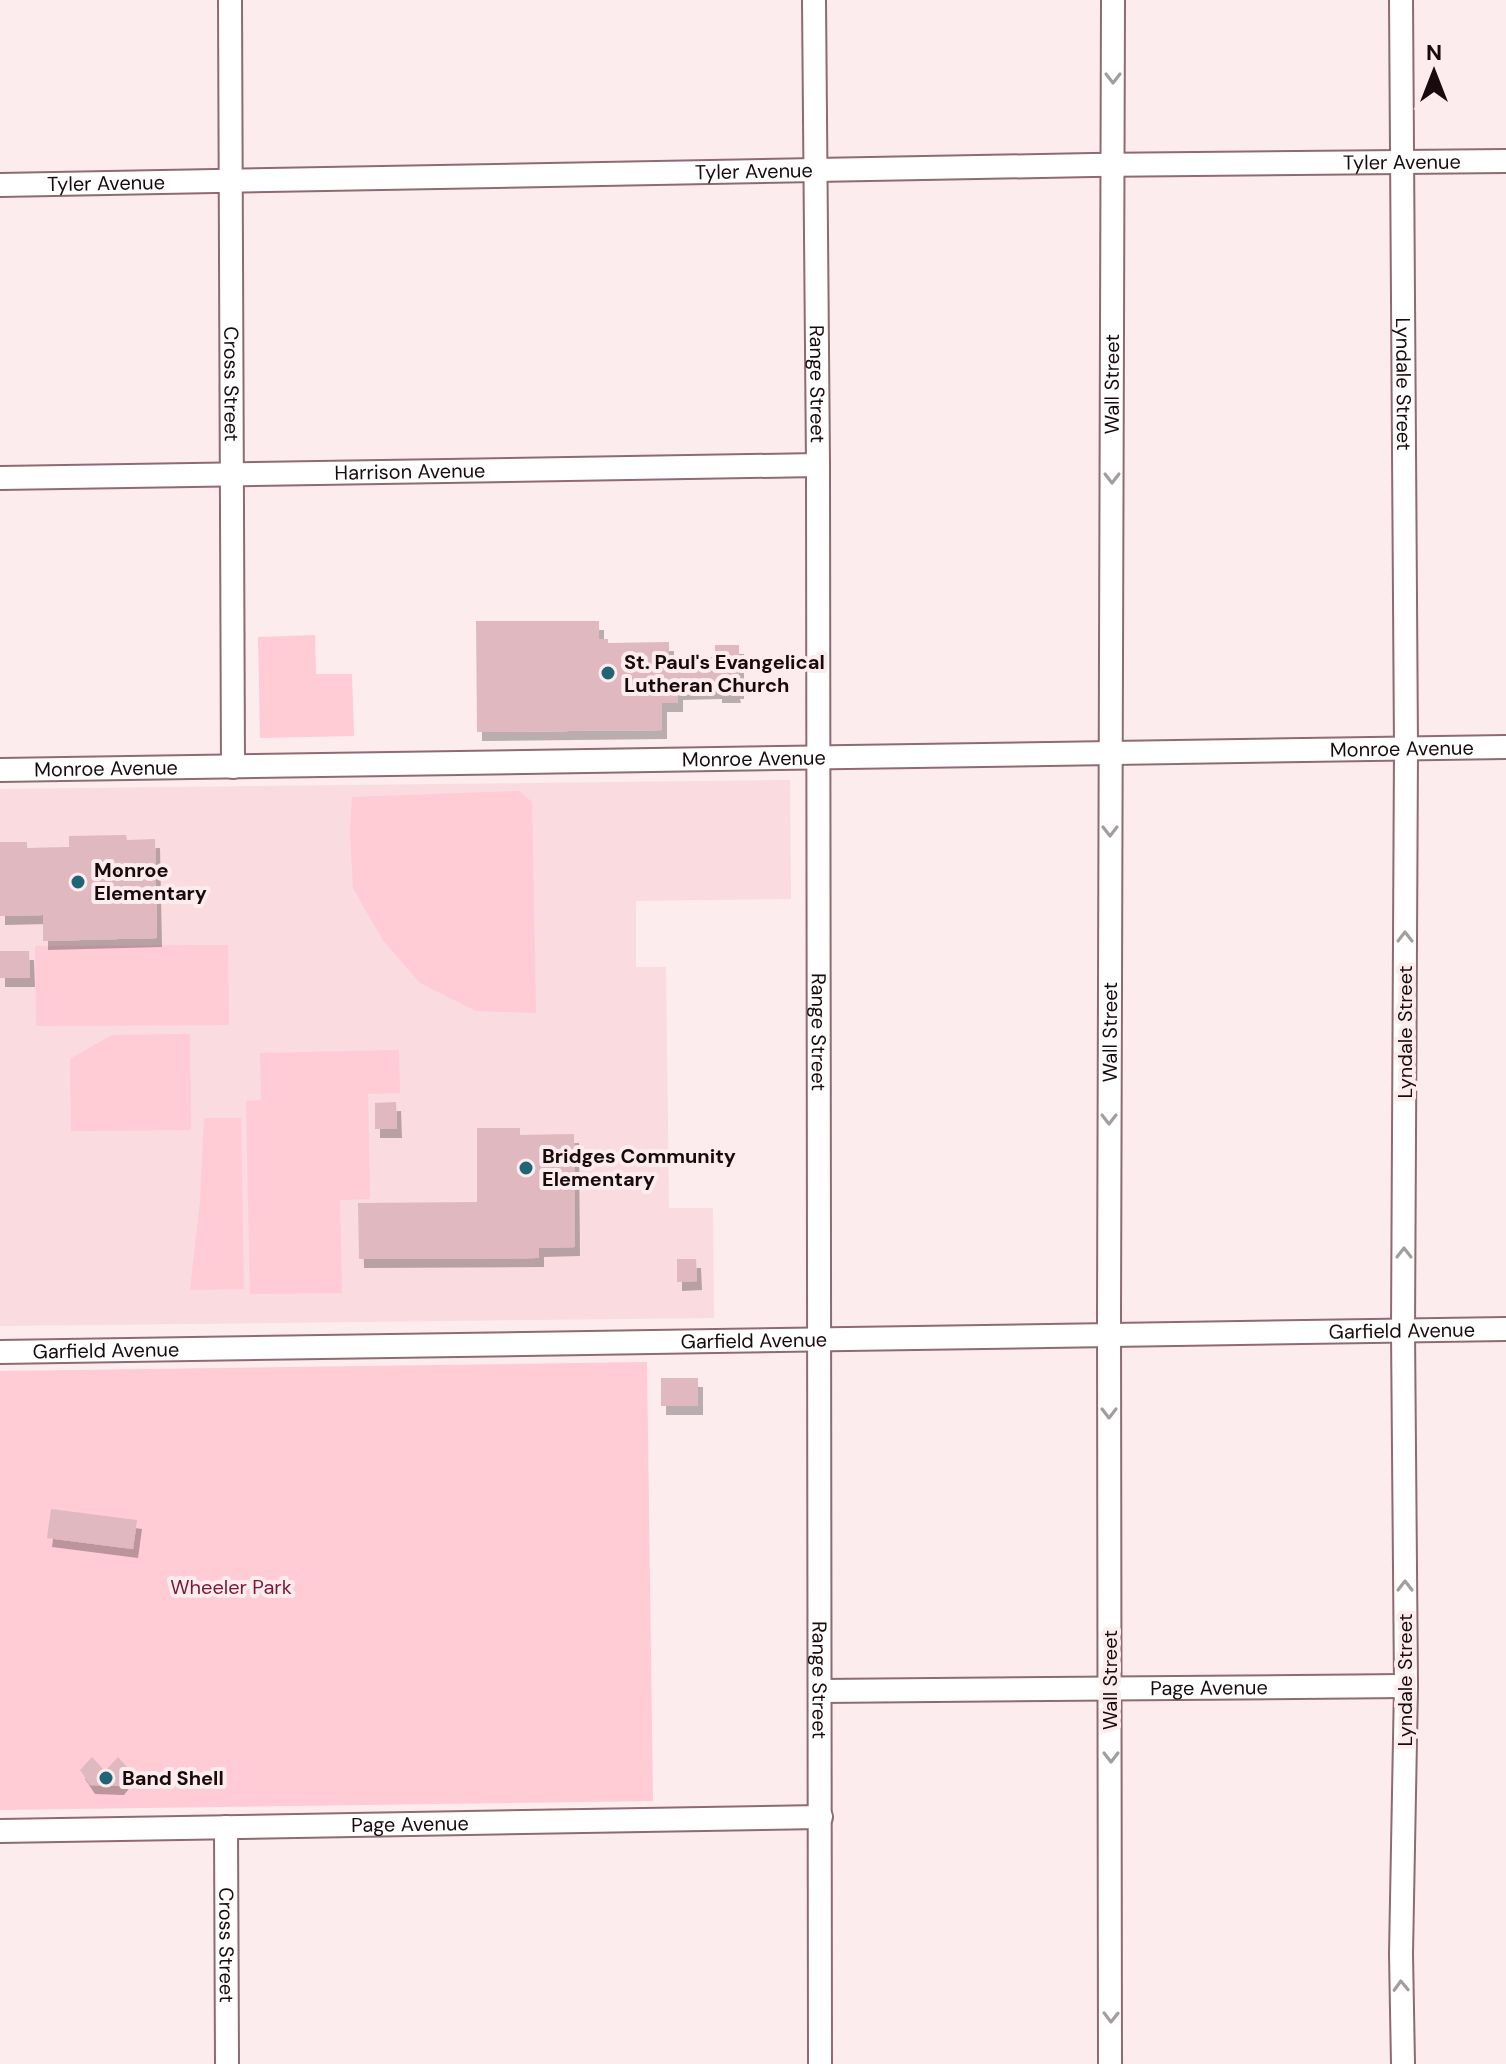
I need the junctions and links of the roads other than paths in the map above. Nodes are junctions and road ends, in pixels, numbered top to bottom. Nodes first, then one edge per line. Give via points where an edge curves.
1 (230, 0) edge
2 (814, 0) edge
3 (1113, 0) edge
4 (1401, 0) edge
5 (1506, 161) edge
6 (1402, 163) junction
7 (1114, 165) junction
8 (816, 170) junction
9 (231, 182) junction
10 (0, 185) edge
11 (818, 465) junction
12 (232, 475) junction
13 (0, 478) edge
14 (1506, 747) edge
15 (1406, 748) junction
16 (1110, 753) junction
17 (818, 757) junction
18 (233, 767) junction
19 (0, 770) edge
20 (1506, 1329) edge
21 (1403, 1331) junction
22 (1109, 1335) junction
23 (821, 1341) junction
24 (0, 1352) edge
25 (1406, 1686) junction
26 (1110, 1688) junction
27 (821, 1691) junction
28 (821, 1817) junction
29 (226, 1827) junction
30 (0, 1831) edge
31 (227, 2064) edge
32 (820, 2064) edge
33 (1110, 2064) edge
34 (1403, 2064) edge

1 - 9 street, Cross Street
2 - 8 street, Range Street
3 -> 7 street, Wall Street
4 - 6 street, Lyndale Street
5 - 6 street, Tyler Avenue
6 - 7 street, Tyler Avenue
6 - 15 street, Lyndale Street
7 - 8 street, Tyler Avenue
7 -> 16 street, Wall Street
8 - 9 street, Tyler Avenue
8 - 11 street, Range Street
9 - 10 street, Tyler Avenue
9 - 12 street, Cross Street
11 - 12 street, Harrison Avenue
11 - 17 street, Range Street
12 - 13 street, Harrison Avenue
12 - 18 street, Cross Street
14 - 15 street, Monroe Avenue
15 - 16 street, Monroe Avenue
21 -> 15 street, Lyndale Street
16 - 17 street, Monroe Avenue
16 -> 22 street, Wall Street
17 - 18 street, Monroe Avenue
17 - 23 street, Range Street
18 - 19 street, Monroe Avenue
20 - 21 street, Garfield Avenue
21 - 22 street, Garfield Avenue
25 -> 21 street, Lyndale Street
22 - 23 street, Garfield Avenue
22 -> 26 street, Wall Street
23 - 24 street, Garfield Avenue
23 - 27 street, Range Street
25 - 26 street, Page Avenue
34 -> 25 street, Lyndale Street
26 - 27 street, Page Avenue
26 -> 33 street, Wall Street
27 - 28 street, Range Street
28 - 29 street, Page Avenue
28 - 32 street, Range Street
29 - 30 street, Page Avenue
29 - 31 street, Cross Street

